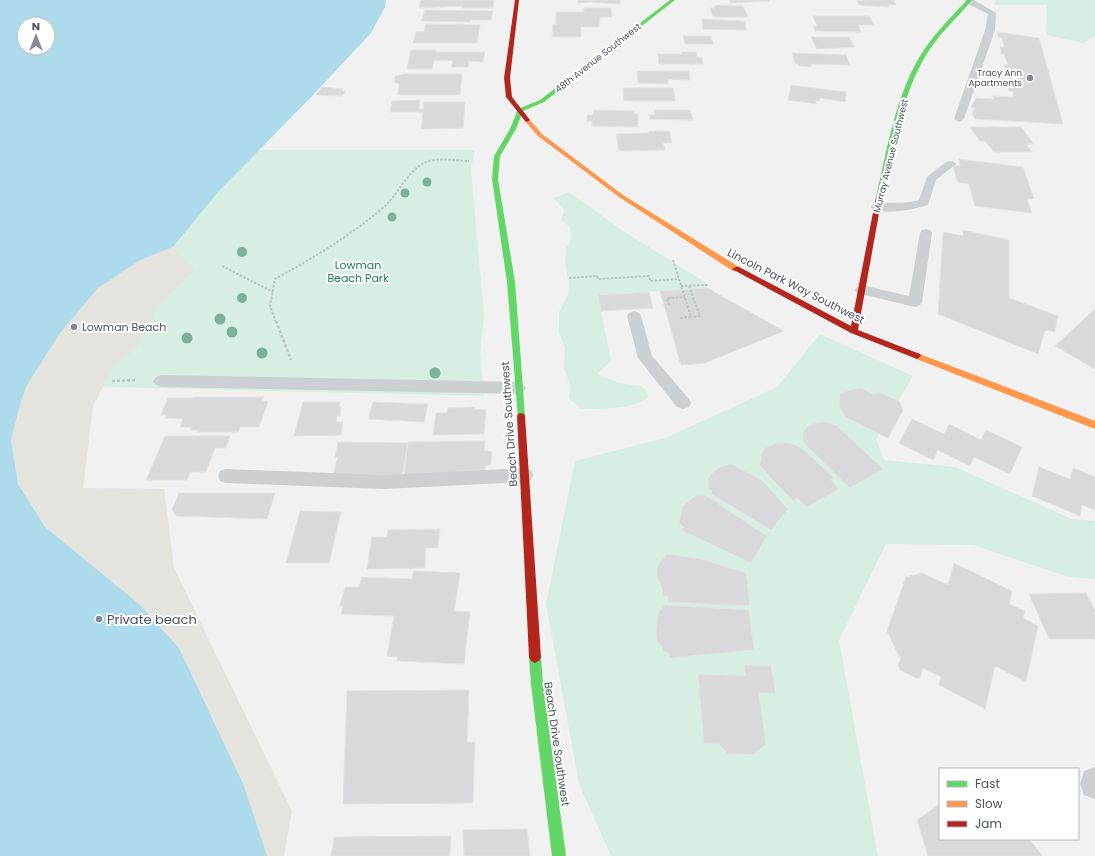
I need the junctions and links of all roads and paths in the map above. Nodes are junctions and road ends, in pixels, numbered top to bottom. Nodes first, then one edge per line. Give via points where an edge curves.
1 (517, 0) edge
2 (672, 0) edge
3 (970, 1) edge
4 (520, 110) junction
5 (959, 119) dead end
6 (476, 162) dead end
7 (950, 164) dead end
8 (877, 207) junction
9 (926, 234) dead end
10 (673, 260) dead end
11 (222, 266) dead end
12 (569, 278) dead end
13 (679, 279) junction
14 (715, 284) dead end
15 (681, 286) junction
16 (689, 286) junction
17 (862, 290) junction
18 (273, 292) junction
19 (685, 297) junction
20 (669, 305) dead end
21 (634, 316) dead end
22 (691, 317) junction
23 (679, 318) dead end
24 (854, 331) junction
25 (161, 381) dead end
26 (303, 383) junction
27 (518, 388) junction
28 (683, 403) dead end
29 (1095, 425) edge
30 (525, 475) junction
31 (226, 476) dead end
32 (560, 856) edge

1 - 4 street via 507,78 509,97
2 - 4 street, 48th Avenue Southwest via 542,101
3 - 5 lane via 992,13 990,30
3 - 8 street, Murray Avenue Southwest via 941,30 917,66 900,111
4 - 24 street, Lincoln Park Way Southwest via 540,135 654,218 724,263
4 - 27 street, Beach Drive Southwest via 513,129 496,156 495,179 511,282
6 - 18 path via 440,160 427,162 419,167 386,205 352,233 317,257 276,279
7 - 8 lane via 931,179 924,202 898,208
8 - 17 street, Murray Avenue Southwest
9 - 17 lane via 915,302
10 - 13 path
11 - 18 path
12 - 13 path via 649,276 650,281
13 - 15 path
14 - 16 path
15 - 16 path
15 - 19 path
16 - 22 path via 700,316
17 - 24 street, Murray Avenue Southwest
18 - 26 path via 270,306 286,349
19 - 20 path via 667,298
19 - 22 path
21 - 28 lane via 645,358
22 - 23 path
24 - 29 street, Lincoln Park Way Southwest
25 - 26 lane
26 - 27 lane
27 - 30 street, Beach Drive Southwest
30 - 31 lane via 384,482
30 - 32 street, Beach Drive Southwest via 537,684

